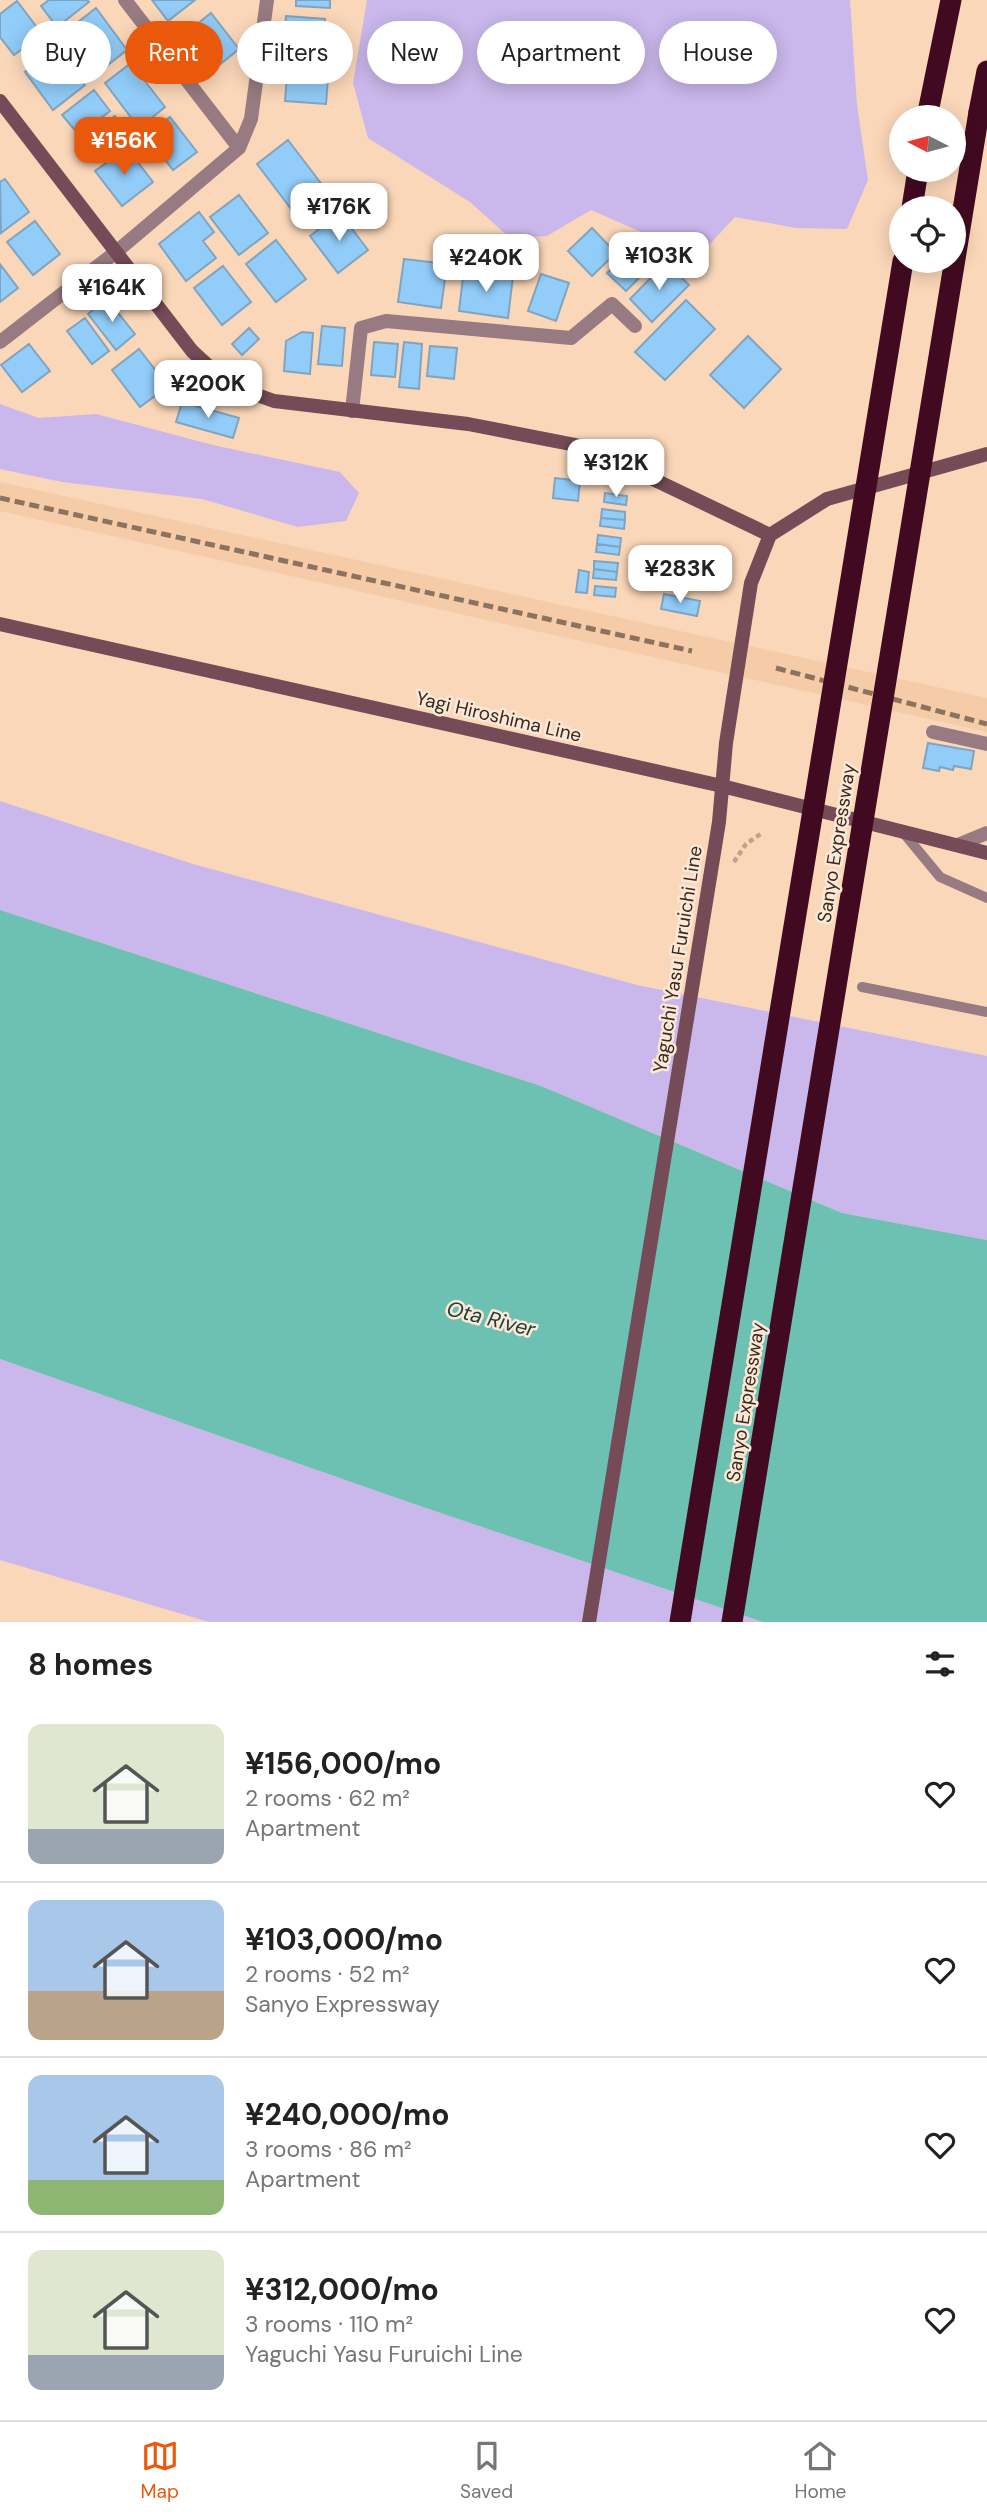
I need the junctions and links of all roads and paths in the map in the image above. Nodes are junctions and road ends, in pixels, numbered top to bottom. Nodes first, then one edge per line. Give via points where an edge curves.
1 (125, 0) edge
2 (267, 0) edge
3 (950, 0) edge
4 (987, 71) edge
5 (0, 101) edge
6 (929, 105) edge
7 (239, 148) junction
8 (116, 252) junction
9 (901, 273) edge
10 (635, 326) dead end
11 (0, 342) edge
12 (352, 411) junction
13 (987, 454) edge
14 (770, 535) junction
15 (0, 624) edge
16 (933, 732) dead end
17 (987, 744) edge
18 (722, 786) junction
19 (902, 831) junction
20 (987, 834) edge
21 (958, 845) junction
22 (987, 853) edge
23 (987, 898) edge
24 (862, 987) dead end
25 (987, 1012) edge
26 (590, 1622) edge
27 (680, 1622) edge
28 (732, 1622) edge

1 - 7 street
2 - 7 street via 251,119
3 - 6 highway
4 - 28 highway, Sanyo Expressway, bridge
5 - 8 main road
7 - 8 street
8 - 11 street
8 - 12 main road via 192,351 229,385 274,401
9 - 27 highway, Sanyo Expressway, bridge
10 - 12 street via 612,304 571,338 386,321 361,328
12 - 14 main road via 468,424 586,447
13 - 14 main road via 827,499
14 - 18 main road, Yaguchi Yasu Furuichi Line via 751,583
15 - 18 main road, Yagi Hiroshima Line
16 - 17 street
18 - 19 main road, Yagi Hiroshima Line
18 - 26 main road, Yaguchi Yasu Furuichi Line
19 - 21 main road, Yagi Hiroshima Line
19 - 23 lane via 940,877
20 - 21 street
21 - 22 main road, Yagi Hiroshima Line
24 - 25 lane

